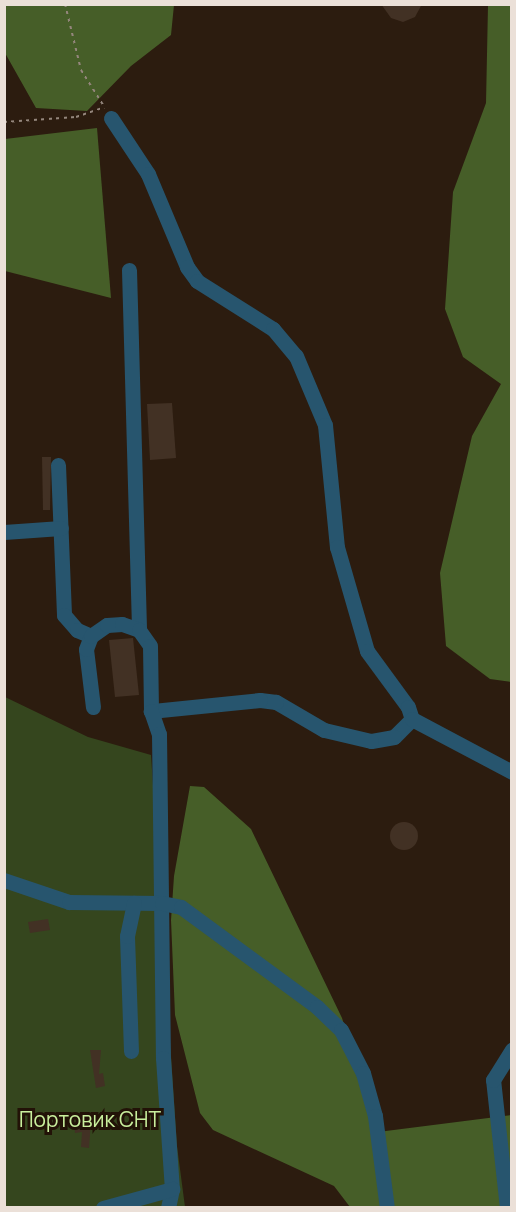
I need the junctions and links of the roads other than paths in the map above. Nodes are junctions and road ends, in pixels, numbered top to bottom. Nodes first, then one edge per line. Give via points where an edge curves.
1 (108, 112) road end
2 (129, 270) dead end
3 (58, 465) dead end
4 (61, 528) junction
5 (4, 532) edge
6 (139, 630) junction
7 (91, 636) junction
8 (93, 707) dead end
9 (152, 711) junction
10 (412, 719) junction
11 (512, 772) edge
12 (4, 880) edge
13 (134, 903) junction
14 (162, 903) junction
15 (512, 1050) edge
16 (130, 1051) dead end
17 (172, 1189) junction
18 (104, 1208) edge
19 (168, 1208) edge
20 (387, 1208) edge
21 (507, 1208) edge

1 - 10 street via 148,174 197,281 273,329 296,356 325,425 337,547 367,651 408,707
2 - 6 street
3 - 4 street
4 - 5 street
4 - 7 street via 64,615 77,630
6 - 7 street via 114,624
6 - 9 street via 150,645
7 - 8 street via 86,649
9 - 10 street via 268,701 294,710 324,730 371,741 394,737
9 - 14 street via 159,734
10 - 11 street
12 - 13 street via 69,902
13 - 14 street
13 - 16 street via 127,936
14 - 17 street via 163,1058
14 - 20 street via 181,907 317,1007 341,1030 353,1048 375,1116
15 - 21 street via 493,1080
17 - 18 street
17 - 19 street

